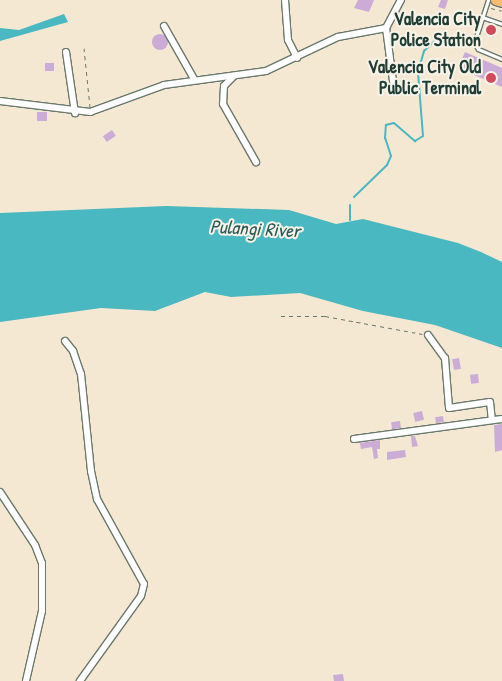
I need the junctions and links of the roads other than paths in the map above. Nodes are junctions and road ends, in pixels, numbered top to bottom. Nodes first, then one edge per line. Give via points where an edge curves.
1 (286, 0) edge
2 (401, 0) edge
3 (488, 0) edge
4 (496, 0) edge
5 (502, 2) edge
6 (482, 18) junction
7 (502, 24) edge
8 (164, 26) dead end
9 (386, 28) junction
10 (66, 52) dead end
11 (297, 58) junction
12 (502, 59) edge
13 (234, 76) junction
14 (194, 79) junction
15 (394, 89) dead end
16 (0, 101) edge
17 (75, 113) junction
18 (256, 162) dead end
19 (428, 335) road end
20 (65, 341) dead end
21 (502, 419) edge
22 (492, 420) junction
23 (354, 439) dead end
24 (0, 492) edge
25 (26, 681) edge
26 (80, 681) edge

1 - 11 street via 288,40
2 - 9 street
3 - 6 lane
4 - 5 highway
6 - 7 lane
6 - 12 lane via 475,37 476,47
8 - 14 street
9 - 11 street via 347,34
9 - 15 street
10 - 17 street
11 - 13 street via 266,71
13 - 14 street
13 - 18 street via 224,86 223,104
14 - 17 street via 147,89 110,107
16 - 17 street
19 - 22 street via 445,358 449,408 490,402
20 - 26 street via 74,352 81,374 97,499 144,584 140,596
21 - 22 street
22 - 23 street
24 - 25 street via 35,545 42,563 42,611

